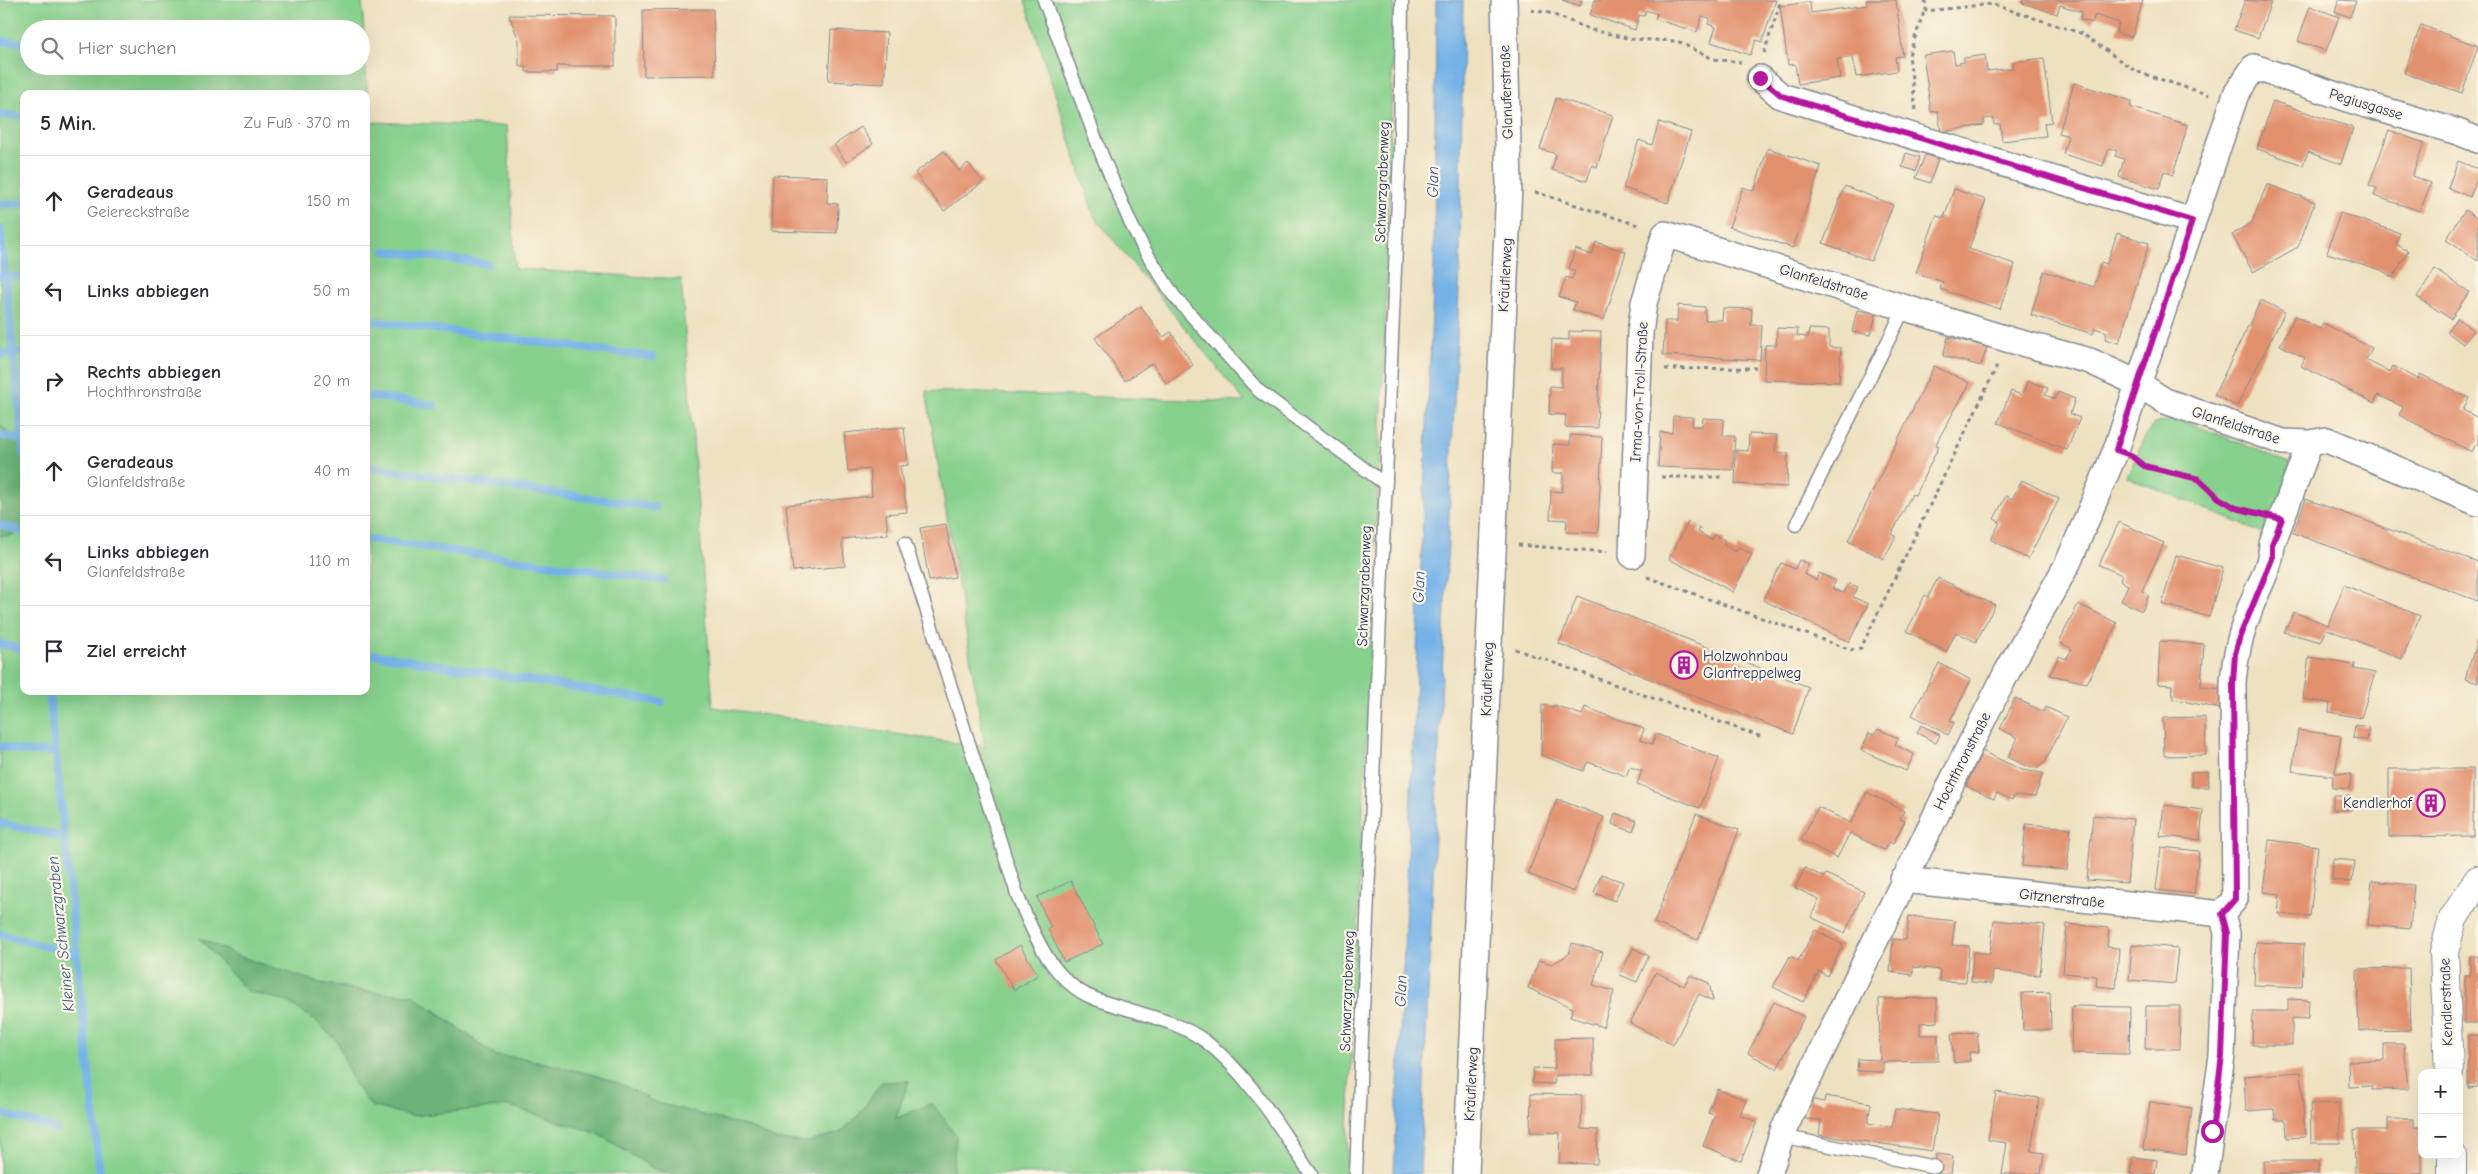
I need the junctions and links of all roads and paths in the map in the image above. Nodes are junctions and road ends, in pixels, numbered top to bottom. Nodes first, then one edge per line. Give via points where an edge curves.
1 (1044, 0) edge
2 (1402, 0) edge
3 (1781, 0) edge
4 (1925, 0) edge
5 (1504, 2) edge
6 (1926, 6) junction
7 (1760, 78) junction
8 (2233, 102) junction
9 (1920, 138) junction
10 (2478, 140) edge
11 (1509, 185) junction
12 (2192, 221) junction
13 (1665, 234) junction
14 (1905, 307) junction
15 (2010, 340) junction
16 (1756, 368) dead end
17 (1639, 369) junction
18 (2137, 383) junction
19 (2310, 443) junction
20 (2116, 450) junction
21 (1725, 477) dead end
22 (1635, 478) junction
23 (1385, 484) junction
24 (2478, 503) edge
25 (2282, 519) junction
26 (1796, 525) dead end
27 (904, 543) dead end
28 (1493, 543) junction
29 (1632, 554) junction
30 (1489, 640) junction
31 (1762, 737) dead end
32 (1903, 880) junction
33 (2478, 880) edge
34 (2222, 914) junction
35 (2449, 1069) edge
36 (1781, 1136) junction
37 (2452, 1159) edge
38 (1935, 1167) dead end
39 (1312, 1174) edge
40 (1356, 1174) edge
41 (1466, 1174) edge
42 (1769, 1174) edge
43 (2205, 1174) edge
44 (2452, 1174) edge

1 - 23 lane via 1130,222 1174,296 1259,391
2 - 23 lane, Schwarzgrabenweg via 1400,153
3 - 7 path via 1763,57
4 - 6 path
5 - 7 path via 1549,13 1592,30 1647,41 1677,42 1713,59 1740,61
5 - 11 street, Glanuferstraße
6 - 8 path via 1926,10 1992,4 2083,34 2135,71
6 - 9 path via 1909,55
7 - 9 street via 1782,96
8 - 10 street, Pegiusgasse via 2254,67
8 - 12 street
9 - 12 street
11 - 13 path
11 - 28 street, Kräutlerweg
12 - 18 street
13 - 14 street, Glanfeldstraße
13 - 17 street, Irma-von-Troll-Straße via 1644,303
14 - 15 street, Glanfeldstraße
14 - 26 lane
15 - 18 street, Glanfeldstraße via 2090,361
15 - 29 path via 1861,648 1851,650 1642,575
16 - 17 path
17 - 22 street, Irma-von-Troll-Straße
18 - 19 street, Glanfeldstraße via 2165,402 2284,442
18 - 20 street, Hochthronstraße
19 - 24 street, Glanfeldstraße via 2327,440
19 - 25 street
20 - 25 path via 2151,468 2199,479 2219,498 2236,508
20 - 32 street, Hochthronstraße via 2063,573 2007,672
21 - 22 path
22 - 29 street, Irma-von-Troll-Straße
23 - 40 lane, Schwarzgrabenweg
25 - 34 street via 2272,544 2272,559 2251,605 2235,654 2235,899
27 - 39 lane via 1018,897 1043,951 1058,971 1092,998 1177,1025 1217,1050 1259,1099
28 - 29 path
28 - 30 street, Kräutlerweg
30 - 31 path
30 - 41 street, Kräutlerweg
32 - 34 street, Gitznerstraße
32 - 36 street, Hochthronstraße
33 - 35 street, Kendlerstraße via 2453,918 2444,952
34 - 43 street via 2227,933 2222,1056
36 - 38 lane
36 - 42 street, Hochthronstraße
37 - 44 street

